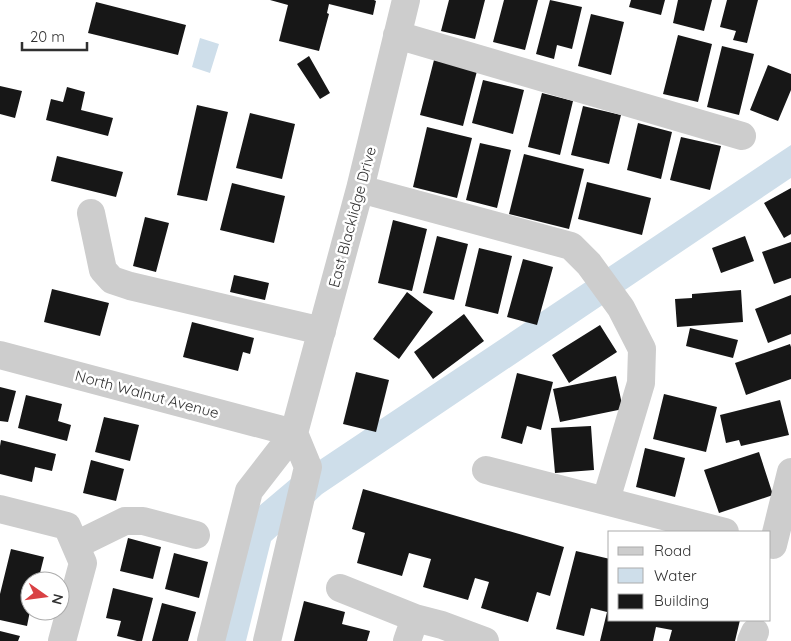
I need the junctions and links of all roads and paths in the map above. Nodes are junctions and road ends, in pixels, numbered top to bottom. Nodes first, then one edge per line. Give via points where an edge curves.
1 (406, 0) edge
2 (397, 35) junction
3 (742, 136) dead end
4 (360, 189) junction
5 (91, 213) dead end
6 (322, 330) junction
7 (0, 355) edge
8 (294, 433) junction
9 (486, 470) dead end
10 (791, 472) edge
11 (606, 500) junction
12 (0, 509) edge
13 (721, 531) edge
14 (196, 535) dead end
15 (76, 545) junction
16 (778, 546) edge
17 (340, 588) dead end
18 (411, 629) edge
19 (68, 640) edge
20 (212, 641) edge
21 (267, 641) edge
22 (485, 641) edge

1 - 2 street, East Blacklidge Drive
2 - 3 street
2 - 4 street, East Blacklidge Drive
4 - 6 street, East Blacklidge Drive
4 - 11 street via 571,246 589,264 621,308 642,349 641,383
5 - 6 street via 103,270 112,280
6 - 8 street, East Blacklidge Drive
7 - 8 street, North Walnut Avenue
8 - 20 street, East Blacklidge Drive via 249,491
8 - 21 street via 308,467
9 - 11 street
10 - 16 street
11 - 13 street
12 - 15 street via 68,526
14 - 15 street via 143,521 124,521
15 - 19 street via 83,563
17 - 18 street
18 - 22 street via 442,625

